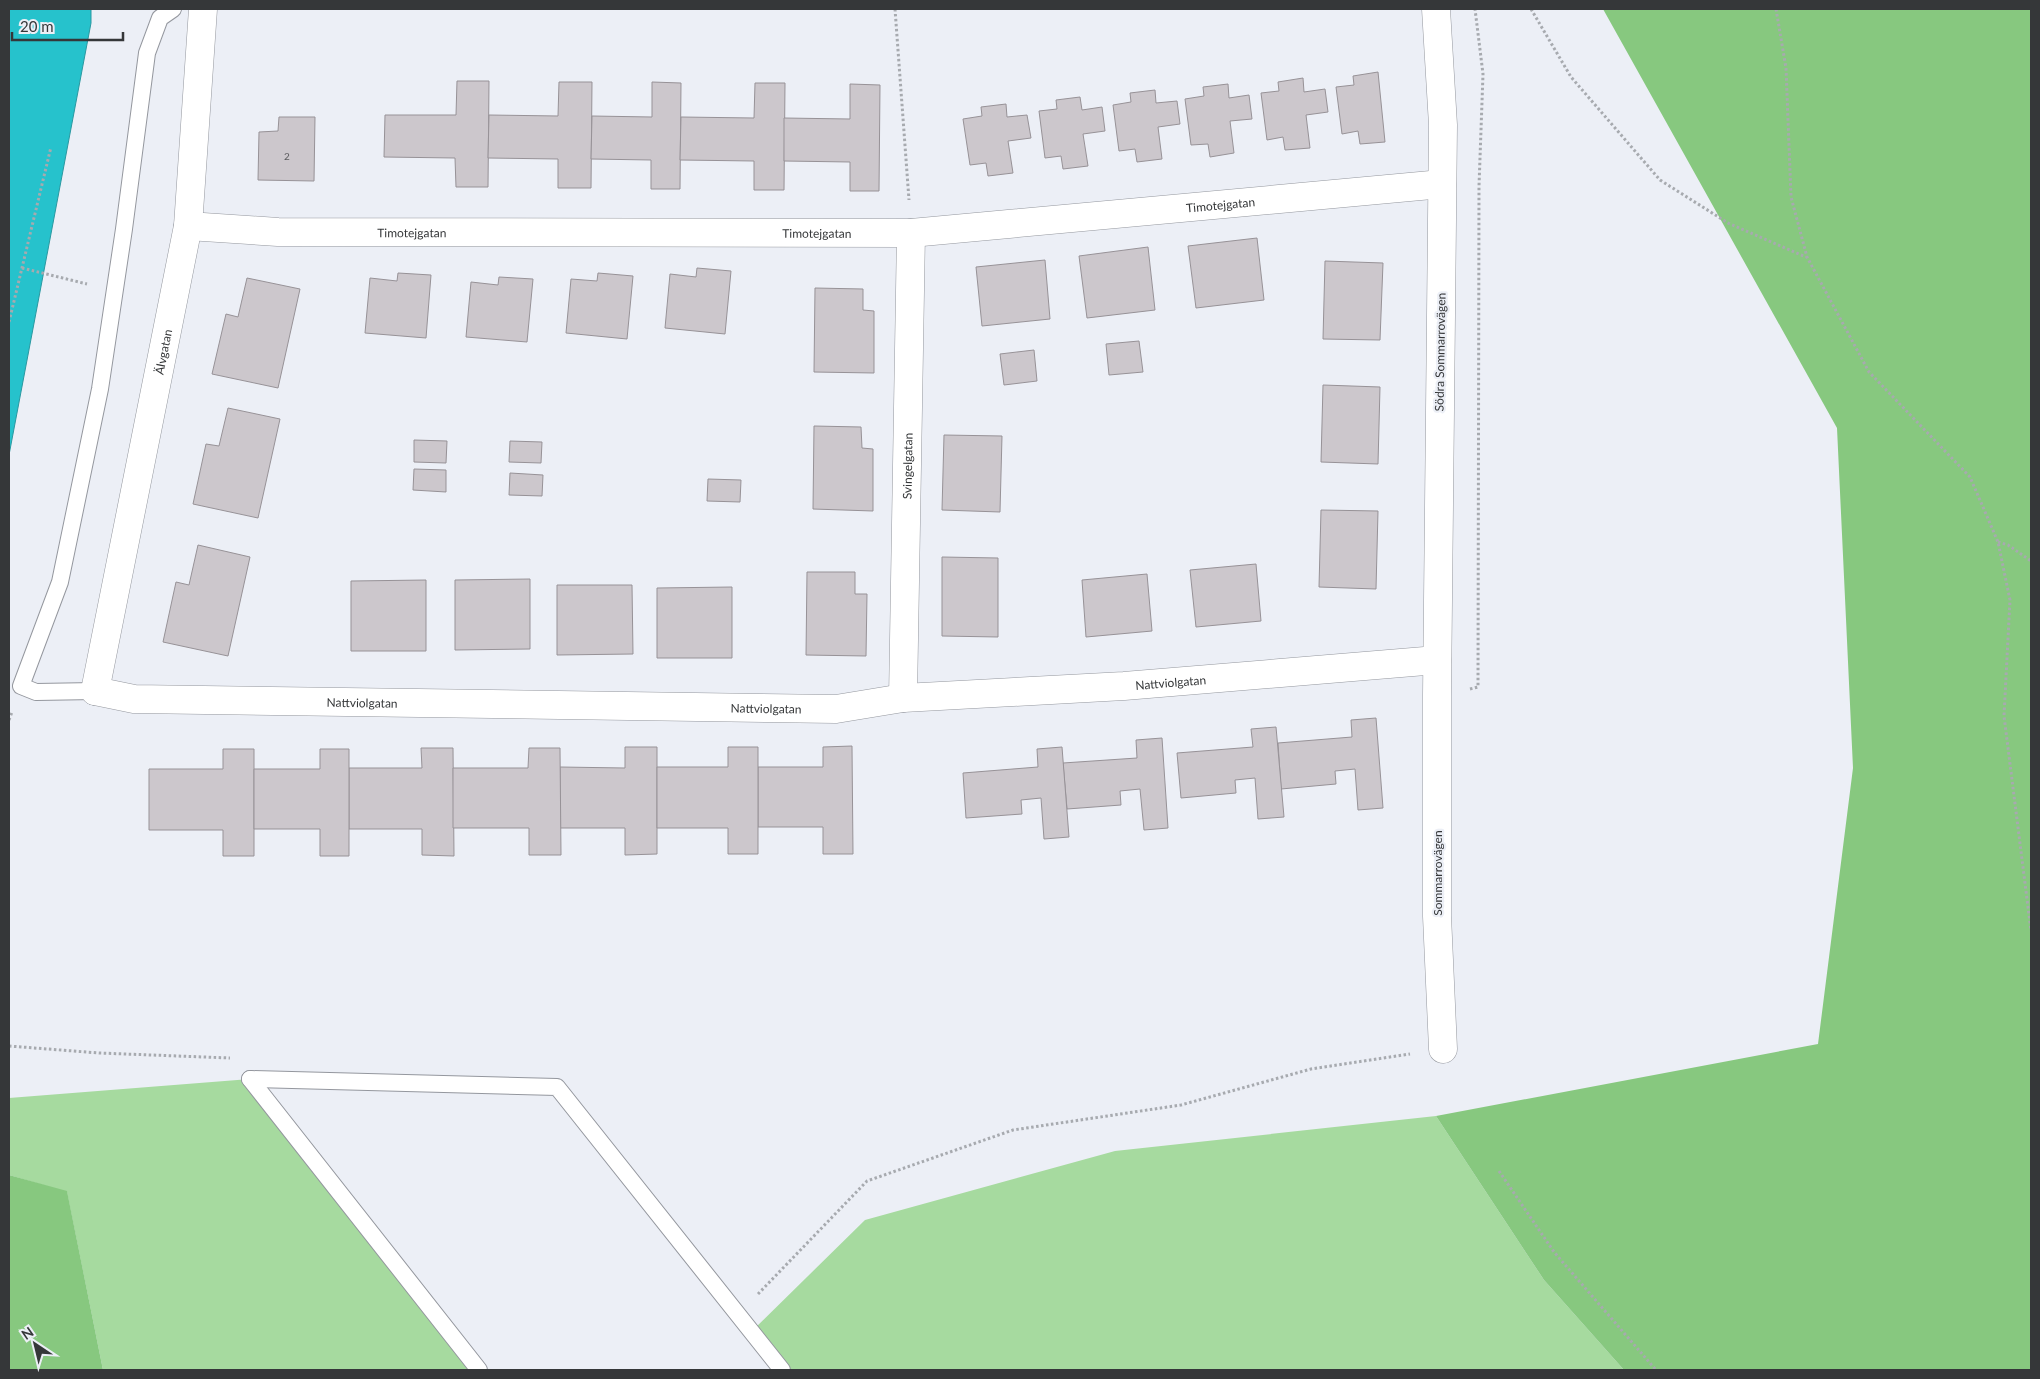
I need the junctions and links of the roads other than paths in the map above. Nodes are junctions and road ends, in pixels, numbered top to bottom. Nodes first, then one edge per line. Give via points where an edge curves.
1 (173, 9) edge
2 (203, 9) edge
3 (1436, 9) edge
4 (1442, 184) junction
5 (188, 226) junction
6 (912, 233) junction
7 (1438, 660) junction
8 (95, 691) junction
9 (1437, 696) joint
10 (902, 698) junction
11 (1443, 1049) road end
12 (478, 1370) edge
13 (782, 1370) edge

1 - 8 lane via 160,18 147,53 100,389 60,582 21,686 36,692
2 - 5 street, Älvgatan
3 - 4 street, Södra Sommarrovägen via 1444,125
4 - 6 street, Timotejgatan
4 - 7 street, Södra Sommarrovägen
5 - 6 street, Timotejgatan via 278,232
5 - 8 street, Älvgatan
6 - 10 street, Svingelgatan
7 - 9 street, Södra Sommarrovägen
7 - 10 street, Nattviolgatan via 1124,686
8 - 10 street, Nattviolgatan via 134,699 836,709
9 - 11 street, Sommarrovägen via 1437,916
12 - 13 lane via 250,1079 558,1087

